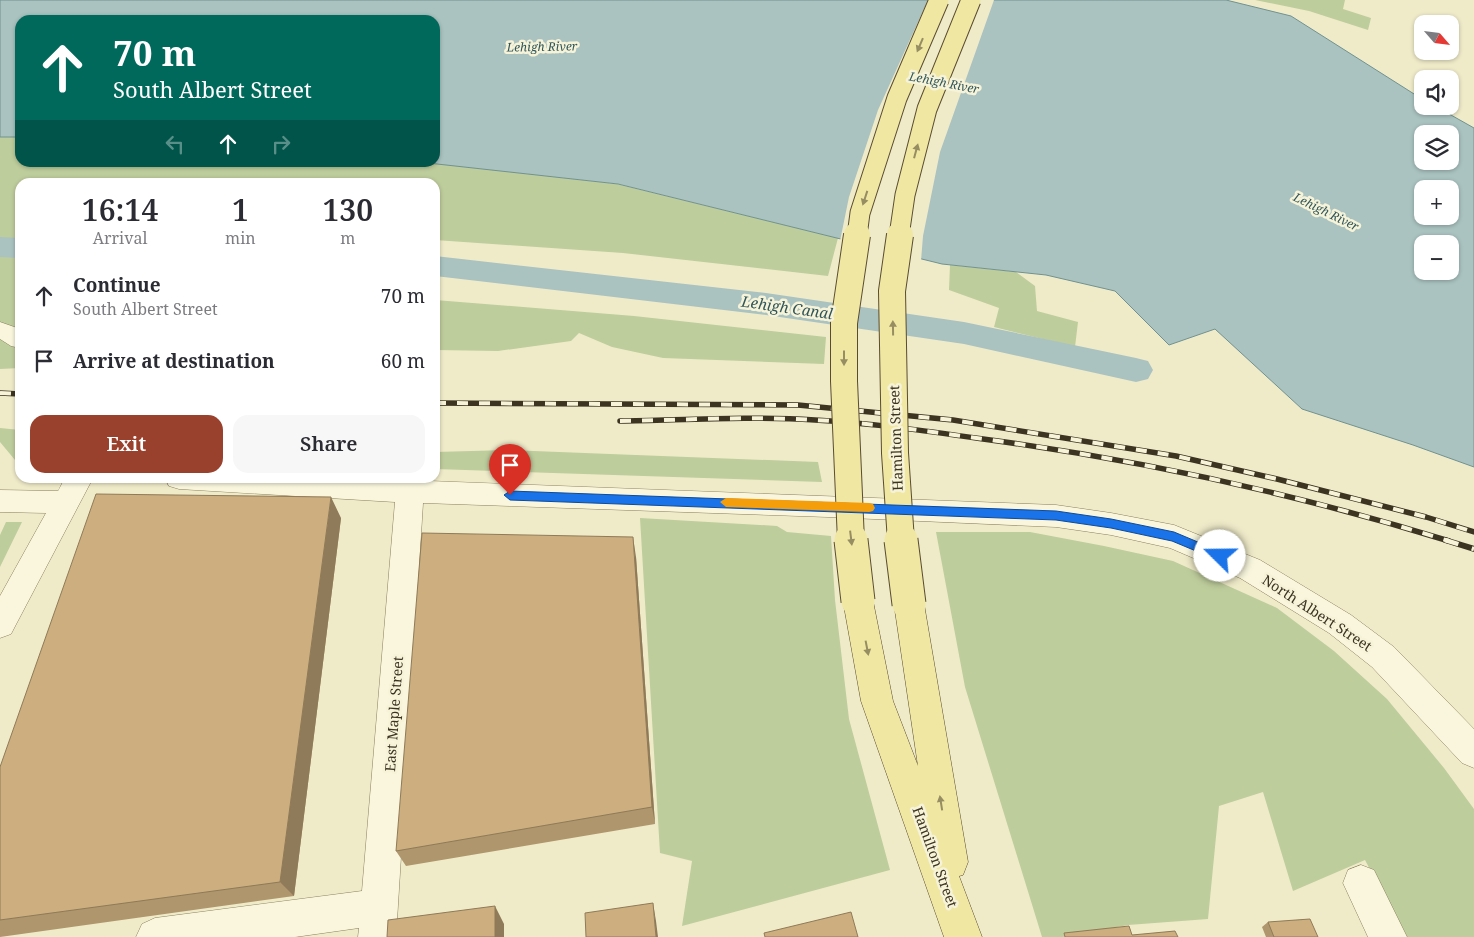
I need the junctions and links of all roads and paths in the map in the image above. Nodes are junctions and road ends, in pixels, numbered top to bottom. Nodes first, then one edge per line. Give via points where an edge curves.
1 (940, 0) edge
2 (971, 0) edge
3 (0, 330) edge
4 (15, 336) edge
5 (262, 483) edge
6 (72, 490) edge
7 (410, 492) junction
8 (0, 501) edge
9 (0, 625) edge
10 (1474, 752) edge
11 (1361, 883) dead end
12 (378, 922) edge
13 (961, 929) edge
14 (155, 937) edge
15 (1388, 937) edge

1 -> 13 main road, Hamilton Street, bridge via 897,98 860,213 844,323 844,381 849,527 858,600 877,701
13 -> 2 main road, Hamilton Street, bridge via 909,604 900,523 895,453 892,291 905,195 927,109
3 - 4 street
5 - 7 street, North Albert Street
6 - 8 street
6 - 9 street
7 - 10 street, North Albert Street via 1056,516 1174,537 1250,569 1340,624 1383,657
7 - 12 street, East Maple Street
11 - 15 street
12 - 14 street

